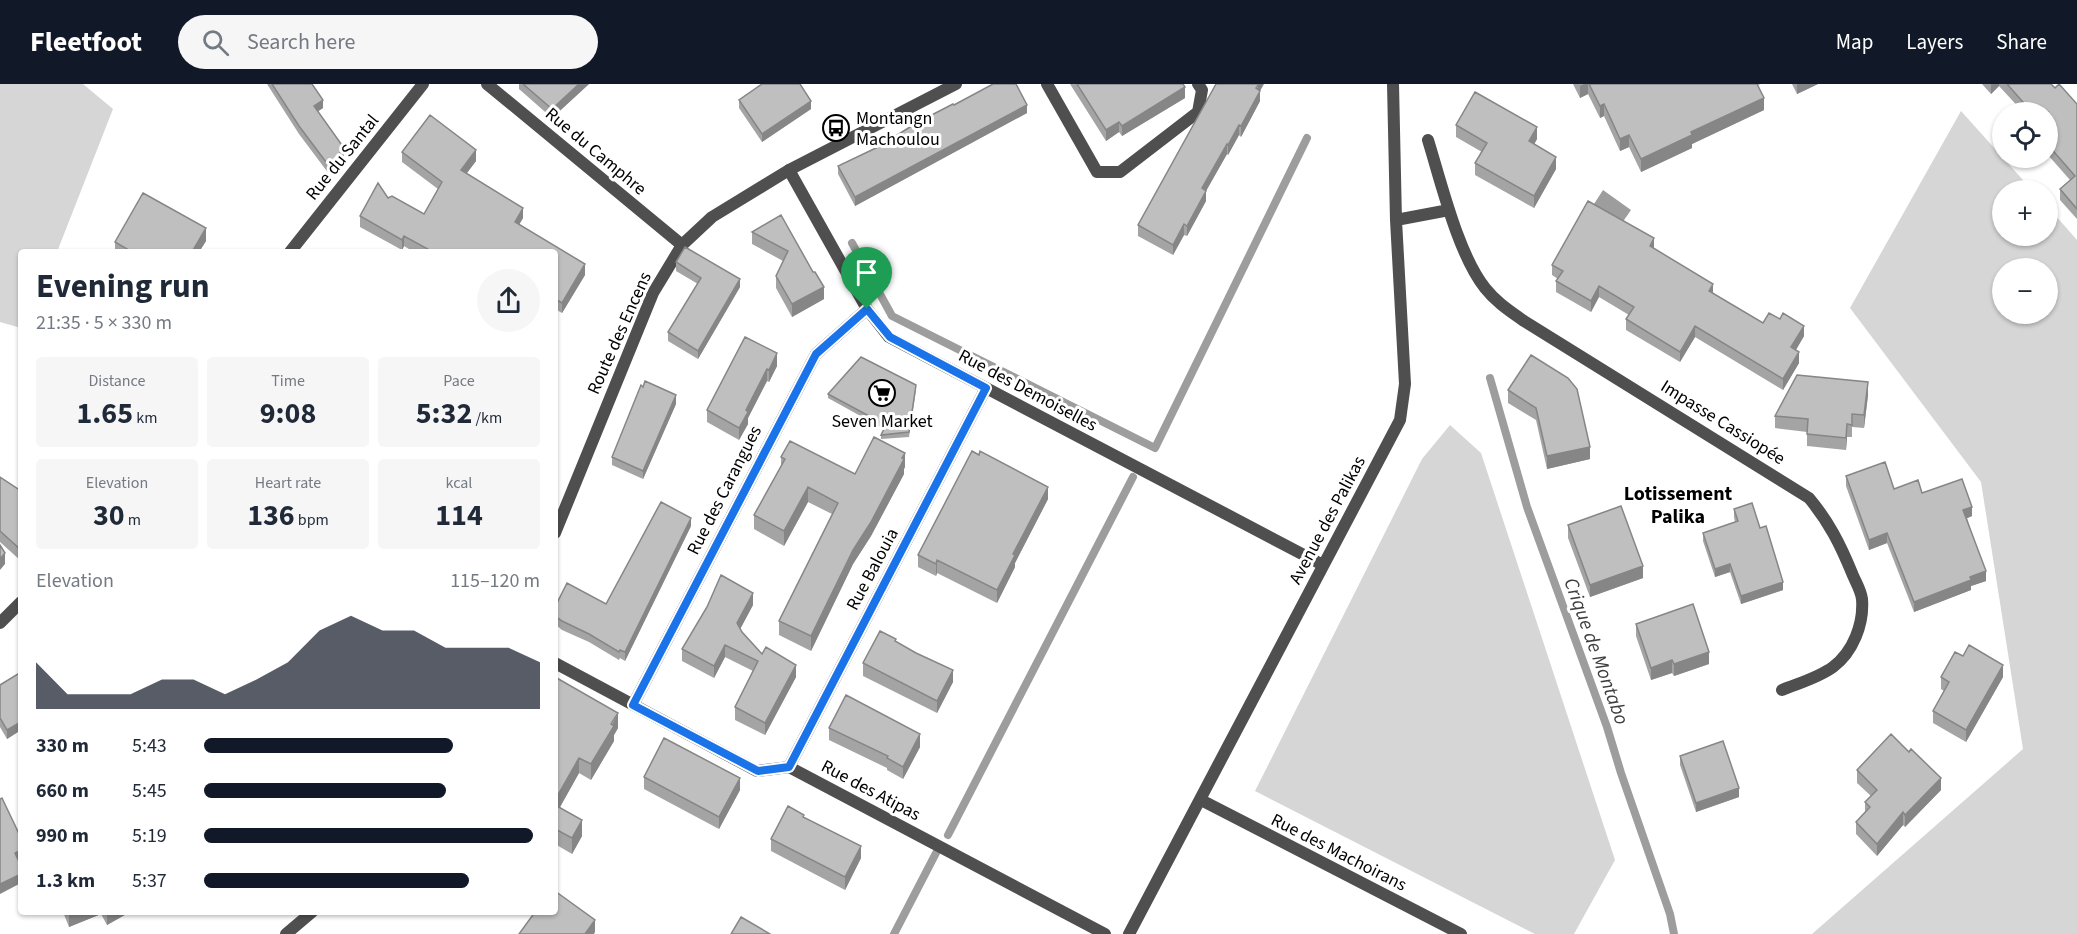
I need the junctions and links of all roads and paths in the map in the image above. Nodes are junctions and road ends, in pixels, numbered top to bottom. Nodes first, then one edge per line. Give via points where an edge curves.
1 (423, 84) edge
2 (487, 84) edge
3 (956, 84) edge
4 (1047, 84) edge
5 (1198, 84) edge
6 (1393, 84) edge
7 (1428, 140) dead end
8 (789, 170) junction
9 (1449, 210) junction
10 (1396, 220) junction
11 (682, 245) junction
12 (292, 249) edge
13 (867, 309) junction
14 (986, 388) junction
15 (558, 526) edge
16 (1323, 565) junction
17 (18, 605) edge
18 (0, 623) edge
19 (558, 665) edge
20 (1782, 690) dead end
21 (633, 705) junction
22 (789, 767) junction
23 (1201, 800) junction
24 (308, 915) edge
25 (1456, 933) edge
26 (286, 934) edge
27 (1105, 934) edge
28 (1130, 934) edge

1 - 12 street, Rue du Santal
2 - 11 street, Rue du Camphre
3 - 8 street, Route des Encens
4 - 5 street via 1097,172 1120,171 1198,112 1202,90
6 - 10 street, Avenue des Palikas
7 - 9 street, Impasse Cassiopée
8 - 11 street, Route des Encens via 712,217
8 - 13 street, Rue des Demoiselles
9 - 10 street
9 - 20 street, Impasse Cassiopée via 1467,258 1498,302 1809,498 1824,517 1862,597 1861,625 1848,652 1833,667
10 - 16 street, Avenue des Palikas via 1405,384 1400,420
11 - 15 street, Route des Encens via 653,293
13 - 14 street, Rue des Demoiselles via 890,337
13 - 21 street, Rue des Carangues via 816,354
14 - 16 street, Rue des Demoiselles
14 - 22 street, Rue Balouia
16 - 23 street, Avenue des Palikas
17 - 18 street
19 - 21 street
21 - 22 street via 758,771
22 - 27 street, Rue des Atipas
23 - 25 street, Rue des Machoirans
23 - 28 street, Avenue des Palikas
24 - 26 street

